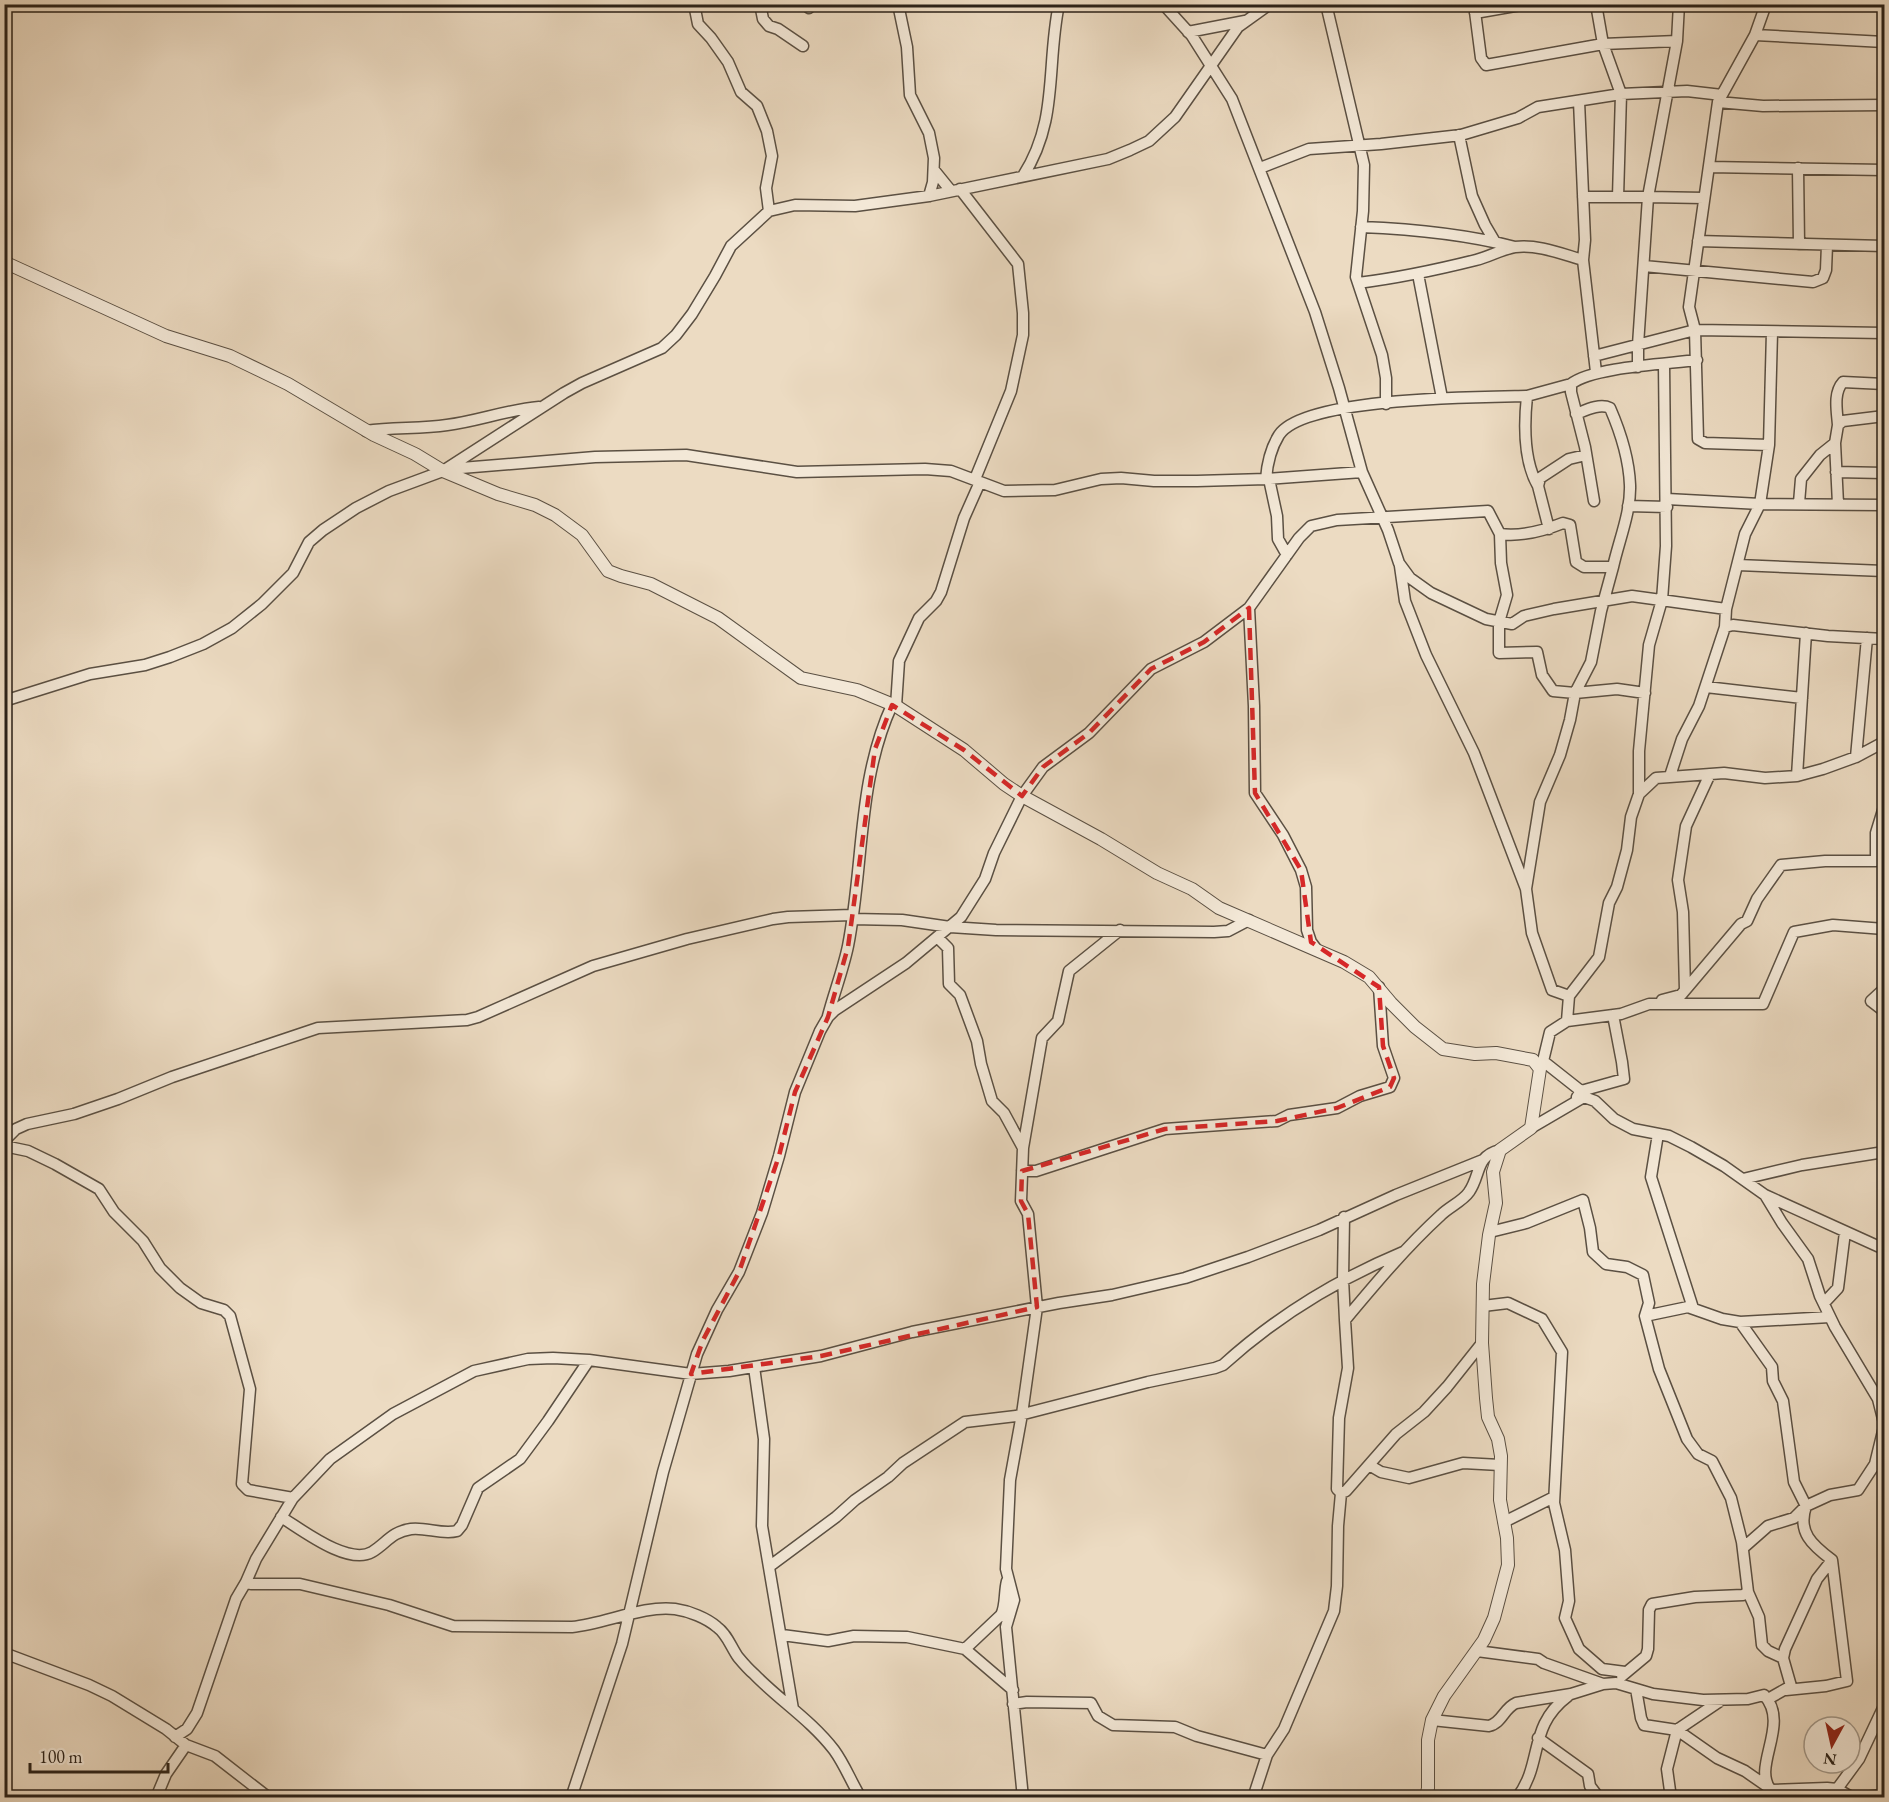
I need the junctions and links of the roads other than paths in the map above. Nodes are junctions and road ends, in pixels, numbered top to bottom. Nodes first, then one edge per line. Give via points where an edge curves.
1 (694, 4) edge
2 (760, 4) edge
3 (898, 4) edge
4 (1059, 4) edge
5 (1163, 4) edge
6 (1270, 4) edge
7 (1326, 4) edge
8 (1527, 4) edge
9 (1596, 4) edge
10 (1679, 4) edge
11 (1766, 4) edge
12 (1258, 8) edge
13 (1474, 9) edge
14 (1245, 21) junction
15 (1188, 32) junction
16 (1755, 36) junction
17 (1677, 41) junction
18 (1884, 42) edge
19 (1603, 44) junction
20 (803, 46) dead end
21 (1210, 66) junction
22 (1667, 92) junction
23 (1621, 94) junction
24 (1720, 99) junction
25 (1579, 101) junction
26 (1884, 105) edge
27 (1459, 135) junction
28 (1359, 146) junction
29 (1709, 166) junction
30 (1260, 168) junction
31 (1798, 168) junction
32 (934, 170) junction
33 (1884, 170) edge
34 (1023, 176) junction
35 (956, 190) junction
36 (929, 196) junction
37 (1583, 197) junction
38 (1618, 197) junction
39 (1648, 197) junction
40 (1704, 198) junction
41 (770, 211) junction
42 (1361, 227) junction
43 (1698, 241) junction
44 (1495, 242) junction
45 (1799, 244) junction
46 (1827, 245) junction
47 (1884, 246) edge
48 (1515, 247) junction
49 (1583, 260) junction
50 (4, 262) edge
51 (1644, 266) junction
52 (1694, 272) junction
53 (1418, 274) junction
54 (1358, 283) junction
55 (1695, 330) junction
56 (1772, 332) junction
57 (1884, 333) edge
58 (1638, 345) junction
59 (1594, 356) junction
60 (1696, 360) junction
61 (1664, 364) junction
62 (1638, 367) junction
63 (1596, 372) junction
64 (1571, 384) junction
65 (1884, 384) edge
66 (1527, 396) junction
67 (1442, 398) junction
68 (1386, 404) junction
69 (543, 407) junction
70 (1344, 408) junction
71 (1576, 414) junction
72 (1884, 416) edge
73 (1838, 425) junction
74 (366, 431) junction
75 (1835, 443) junction
76 (1769, 445) junction
77 (1586, 455) junction
78 (445, 470) junction
79 (1362, 472) junction
80 (1836, 472) junction
81 (1884, 473) edge
82 (1268, 479) junction
83 (977, 481) junction
84 (1538, 486) junction
85 (1594, 501) dead end
86 (1667, 503) junction
87 (1799, 503) junction
88 (1760, 504) junction
89 (1838, 504) junction
90 (1884, 505) edge
91 (1628, 506) junction
92 (1382, 517) junction
93 (1549, 529) junction
94 (1500, 534) junction
95 (1287, 555) junction
96 (1399, 564) junction
97 (1738, 565) junction
98 (1613, 567) junction
99 (1884, 571) edge
100 (1662, 600) junction
101 (1603, 601) junction
102 (1249, 608) junction
103 (1726, 609) junction
104 (1499, 622) junction
105 (1725, 627) junction
106 (1806, 633) junction
107 (1867, 638) junction
108 (1884, 639) edge
109 (1706, 687) junction
110 (1575, 693) junction
111 (1645, 693) junction
112 (1802, 698) junction
113 (4, 701) edge
114 (894, 706) junction
115 (1884, 742) edge
116 (1856, 757) junction
117 (1710, 774) junction
118 (1670, 776) junction
119 (1797, 776) junction
120 (1639, 794) junction
121 (1022, 796) junction
122 (1884, 807) edge
123 (1526, 889) junction
124 (852, 917) junction
125 (1248, 920) junction
126 (950, 927) junction
127 (1884, 928) edge
128 (1120, 930) junction
129 (938, 938) junction
130 (1317, 951) junction
131 (1379, 987) junction
132 (1884, 989) edge
133 (1685, 990) junction
134 (1569, 996) junction
135 (1649, 1004) junction
136 (1884, 1011) edge
137 (1613, 1016) junction
138 (828, 1017) junction
139 (1567, 1021) junction
140 (1540, 1062) junction
141 (1581, 1091) junction
142 (1574, 1101) junction
143 (1531, 1128) junction
144 (1658, 1134) junction
145 (4, 1143) edge
146 (1023, 1148) junction
147 (1500, 1150) junction
148 (1884, 1152) edge
149 (1483, 1160) junction
150 (1022, 1172) junction
151 (1743, 1179) junction
152 (1765, 1195) junction
153 (1344, 1217) junction
154 (1490, 1232) junction
155 (1845, 1232) junction
156 (1884, 1249) edge
157 (1406, 1251) junction
158 (1343, 1279) junction
159 (1824, 1303) junction
160 (1483, 1306) junction
161 (1038, 1307) junction
162 (1693, 1308) junction
163 (1645, 1316) junction
164 (1830, 1317) junction
165 (1345, 1320) junction
166 (1740, 1323) junction
167 (1482, 1343) junction
168 (589, 1359) junction
169 (754, 1367) junction
170 (691, 1374) junction
171 (1022, 1414) junction
172 (1884, 1423) edge
173 (1884, 1427) edge
174 (1369, 1465) junction
175 (1500, 1465) junction
176 (1341, 1493) junction
177 (1554, 1497) junction
178 (293, 1498) junction
179 (1806, 1506) junction
180 (281, 1517) junction
181 (1504, 1522) junction
182 (1743, 1548) junction
183 (1832, 1560) junction
184 (770, 1566) junction
185 (246, 1582) junction
186 (1748, 1592) junction
187 (629, 1614) junction
188 (1005, 1615) junction
189 (782, 1635) junction
190 (965, 1649) junction
191 (1477, 1651) junction
192 (4, 1653) edge
193 (1783, 1658) junction
194 (1625, 1672) junction
195 (1616, 1683) junction
196 (1603, 1684) junction
197 (1012, 1689) junction
198 (1636, 1689) junction
199 (1786, 1690) junction
200 (1571, 1694) junction
201 (1768, 1699) junction
202 (1720, 1700) junction
203 (1027, 1702) junction
204 (1013, 1704) junction
205 (1884, 1707) edge
206 (793, 1709) junction
207 (1432, 1720) junction
208 (1677, 1730) junction
209 (1538, 1738) junction
210 (182, 1739) junction
211 (1267, 1755) junction
212 (1837, 1789) junction
213 (1771, 1792) edge
214 (1884, 1795) edge
215 (156, 1797) edge
216 (269, 1797) edge
217 (571, 1797) edge
218 (861, 1797) edge
219 (1023, 1797) edge
220 (1253, 1797) edge
221 (1426, 1797) edge
222 (1517, 1797) edge
223 (1599, 1797) edge
224 (1671, 1797) edge
225 (1853, 1797) edge

1 - 41 street via 698,24 728,62 741,92 757,106 767,131 772,156 766,188
2 - 20 street via 769,26
3 - 32 street via 907,47 910,95 929,133
4 - 34 street via 1047,119 1034,159
5 - 15 street
6 - 12 street
7 - 28 street
8 - 13 street
9 - 19 street
10 - 17 street
11 - 16 street
12 - 14 street
13 - 19 street via 1481,58 1486,65
14 - 15 street
14 - 21 street
15 - 21 street
16 - 18 street
16 - 24 street
17 - 19 street
17 - 22 street
19 - 23 street
21 - 30 street via 1232,99
21 - 34 street via 1175,117 1149,141 1108,159
22 - 23 street
22 - 24 street via 1687,91
22 - 39 street
23 - 25 street
23 - 38 street
24 - 26 street via 1762,106
24 - 29 street
25 - 27 street via 1538,107 1518,118
25 - 37 street
27 - 28 street
27 - 44 street via 1472,196
28 - 30 street via 1309,150
28 - 42 street via 1365,177
29 - 31 street
29 - 40 street
30 - 70 street via 1315,312
31 - 33 street
31 - 45 street
32 - 35 street
32 - 36 street
34 - 35 street
35 - 36 street
35 - 83 street via 1018,264 1023,313 1023,335 1011,392
36 - 41 street via 855,206 795,205
37 - 38 street
37 - 49 street
38 - 39 street
39 - 40 street
39 - 51 street
40 - 43 street
41 - 69 street via 731,246 692,314 669,342 582,383
42 - 44 street
42 - 54 street
43 - 45 street
43 - 52 street
44 - 48 street
45 - 46 street
46 - 47 street
46 - 52 street via 1823,278 1813,282
48 - 49 street via 1548,250
48 - 53 street
49 - 59 street
50 - 74 street via 166,336 231,356 288,384
51 - 52 street
51 - 58 street
52 - 55 street via 1689,307
53 - 54 street
53 - 67 street
54 - 68 street via 1382,355
55 - 56 street
55 - 58 street
55 - 60 street
56 - 57 street
56 - 76 street
58 - 59 street
58 - 62 street
59 - 63 street
60 - 61 street
60 - 76 street via 1698,439 1705,443
61 - 62 street
61 - 86 street
62 - 63 street
63 - 64 street
64 - 66 street
64 - 71 street
65 - 73 street via 1843,382 1837,394
66 - 67 street
66 - 84 street via 1526,442
67 - 68 street
68 - 70 street
69 - 74 street via 514,409 448,425
69 - 78 street
70 - 79 street
70 - 82 street via 1305,418 1279,435 1267,465
71 - 77 street
71 - 91 street via 1599,406 1610,408 1628,463
72 - 73 street
73 - 75 street
74 - 78 street
75 - 80 street
75 - 87 street via 1801,479
76 - 88 street
77 - 84 street via 1553,468 1540,478
77 - 85 street
78 - 83 street via 669,454 797,472 951,471
78 - 113 street via 389,491 323,530 309,542 293,573 262,604 232,628 202,644 145,665 90,674
78 - 114 street via 555,515 582,535 608,571 651,584 708,612 801,678 857,690
79 - 82 street
79 - 92 street
80 - 81 street
80 - 89 street
82 - 83 street via 1101,478 1055,490 1004,491
82 - 95 street via 1278,539
83 - 114 street via 941,591 919,618 899,661
84 - 93 street
86 - 88 street
86 - 91 street
86 - 100 street
87 - 88 street
87 - 89 street
88 - 97 street via 1745,534
89 - 90 street
91 - 98 street
92 - 94 street via 1488,511
92 - 95 street via 1311,526
92 - 96 street
93 - 94 street via 1514,536
93 - 98 street via 1563,523 1570,525 1576,562 1584,567
94 - 104 street via 1507,595
95 - 102 street
96 - 104 street via 1431,593
96 - 123 street via 1405,601 1426,655 1474,753
97 - 99 street
97 - 103 street
98 - 101 street
100 - 101 street via 1632,596
100 - 103 street
100 - 111 street via 1649,645
101 - 104 street via 1524,616 1512,624
101 - 110 street via 1591,662
102 - 121 street via 1204,642 1151,669 1089,734 1043,767
102 - 130 street via 1255,793 1301,870 1307,930
103 - 105 street
104 - 110 street via 1500,653 1537,652 1542,675 1553,692
105 - 106 street
105 - 109 street
106 - 107 street
106 - 112 street
107 - 108 street
107 - 116 street
109 - 112 street
109 - 118 street
110 - 111 street via 1617,689
110 - 123 street via 1560,755 1540,802
111 - 120 street
112 - 119 street
114 - 121 street via 964,750
114 - 124 street via 875,749
115 - 116 street
116 - 119 street
117 - 118 street
117 - 119 street
117 - 133 street via 1686,826 1678,880
118 - 120 street via 1656,778
120 - 134 street via 1619,880 1609,903 1599,957
121 - 125 street via 1192,889 1219,908
121 - 126 street via 974,898
122 - 133 street via 1876,833 1876,861 1781,865 1747,921
123 - 134 street via 1532,933 1552,990
124 - 126 street
124 - 138 street via 848,947
124 - 145 street via 773,919 641,952 593,966 467,1020 318,1028 118,1099 16,1129
125 - 128 street via 1228,931
125 - 130 street
126 - 128 street
126 - 129 street
127 - 135 street via 1833,925 1794,932 1763,1004
128 - 146 street via 1069,971 1058,1022 1042,1038
129 - 138 street
129 - 146 street via 948,948 949,984 960,995 977,1041 992,1101 1004,1113
130 - 131 street via 1344,962
131 - 140 street via 1391,1003 1443,1049 1496,1053
131 - 150 street via 1383,1046 1395,1078 1390,1087 1337,1108 1289,1115 1277,1121 1165,1129 1036,1171
132 - 136 street via 1871,1000
133 - 135 street via 1681,995
134 - 139 street
135 - 137 street
137 - 139 street
137 - 141 street via 1624,1079
138 - 170 street via 795,1092 762,1213
139 - 140 street via 1550,1032
140 - 141 street
140 - 143 street
141 - 142 street
142 - 143 street
142 - 144 street via 1584,1097 1595,1101 1614,1119 1633,1129
143 - 147 street
144 - 151 street via 1691,1146
144 - 162 street via 1651,1177
145 - 178 street via 55,1164 99,1189 114,1212 143,1241 159,1268 201,1303 224,1310 230,1316 250,1389 242,1484 248,1490
146 - 150 street
147 - 149 street via 1490,1152
147 - 154 street via 1493,1172 1497,1203
148 - 151 street
149 - 153 street
149 - 157 street via 1469,1192 1441,1214
150 - 161 street via 1021,1200 1029,1214
151 - 152 street
152 - 155 street
152 - 159 street via 1808,1259
153 - 158 street
153 - 161 street via 1319,1230 1185,1278
154 - 160 street
154 - 163 street via 1526,1223 1583,1200 1593,1252 1606,1264 1627,1267 1642,1275 1649,1303
155 - 156 street
155 - 159 street via 1838,1288
157 - 158 street
157 - 165 street
158 - 165 street
158 - 171 street via 1267,1328 1223,1365
159 - 164 street
160 - 167 street
160 - 177 street via 1508,1303 1542,1319 1562,1352
161 - 169 street via 912,1332 821,1356
161 - 171 street
162 - 163 street
162 - 166 street
163 - 182 street via 1659,1369 1687,1439 1694,1451 1712,1461 1718,1470 1731,1498
164 - 166 street
164 - 172 street via 1878,1399
165 - 176 street via 1348,1368 1339,1418 1336,1489
166 - 179 street via 1772,1367 1773,1381 1783,1401 1794,1482
167 - 174 street via 1447,1388 1396,1434
167 - 175 street via 1488,1418 1497,1439
168 - 170 street
168 - 178 street via 528,1359 474,1371 442,1386 393,1414 330,1459
168 - 180 street via 520,1459 478,1488 457,1532 413,1529 393,1534 372,1552 352,1554 330,1548
169 - 170 street
169 - 184 street via 764,1439 762,1514
170 - 187 street
171 - 184 street via 958,1426 903,1463
171 - 188 street via 1010,1480 1006,1569 1014,1600
173 - 179 street via 1875,1464 1858,1490 1830,1495
174 - 175 street via 1409,1478 1463,1463
174 - 176 street
175 - 181 street
176 - 211 street via 1334,1611 1284,1729
177 - 181 street
177 - 194 street via 1568,1581 1565,1618 1579,1648 1602,1669
178 - 180 street
179 - 182 street via 1794,1518 1768,1526
179 - 183 street via 1802,1519 1808,1536
180 - 185 street
181 - 191 street via 1508,1565 1494,1618
182 - 186 street
183 - 193 street via 1817,1579
183 - 199 street via 1847,1681
184 - 189 street
185 - 187 street via 308,1586 389,1605 453,1626 572,1627
185 - 210 street via 223,1631 197,1713
186 - 193 street via 1759,1617 1762,1645
186 - 194 street via 1652,1604 1646,1656
187 - 206 street via 676,1609 707,1620 723,1632 755,1676
187 - 217 street
188 - 190 street
188 - 197 street
189 - 190 street via 828,1641 854,1636 906,1636
189 - 206 street
190 - 197 street
191 - 196 street via 1538,1659
191 - 207 street via 1444,1696
192 - 210 street via 89,1685
193 - 199 street via 1791,1686
194 - 195 street
195 - 196 street
195 - 198 street
196 - 200 street
197 - 203 street
197 - 204 street
198 - 202 street via 1676,1698
198 - 208 street via 1644,1725
199 - 201 street
200 - 207 street via 1508,1706 1498,1723 1489,1726
200 - 209 street via 1551,1711
201 - 202 street via 1764,1695
201 - 213 street via 1775,1720 1766,1773
202 - 208 street
203 - 204 street
203 - 211 street via 1091,1703 1098,1716 1113,1725 1174,1727
204 - 219 street
205 - 212 street via 1859,1759
206 - 218 street via 832,1748
207 - 221 street
208 - 213 street via 1717,1758 1745,1771
208 - 224 street via 1667,1769
209 - 222 street via 1536,1757
209 - 223 street via 1588,1774 1590,1786
210 - 215 street
210 - 216 street via 215,1756
211 - 220 street
212 - 213 street
212 - 225 street
214 - 225 street

